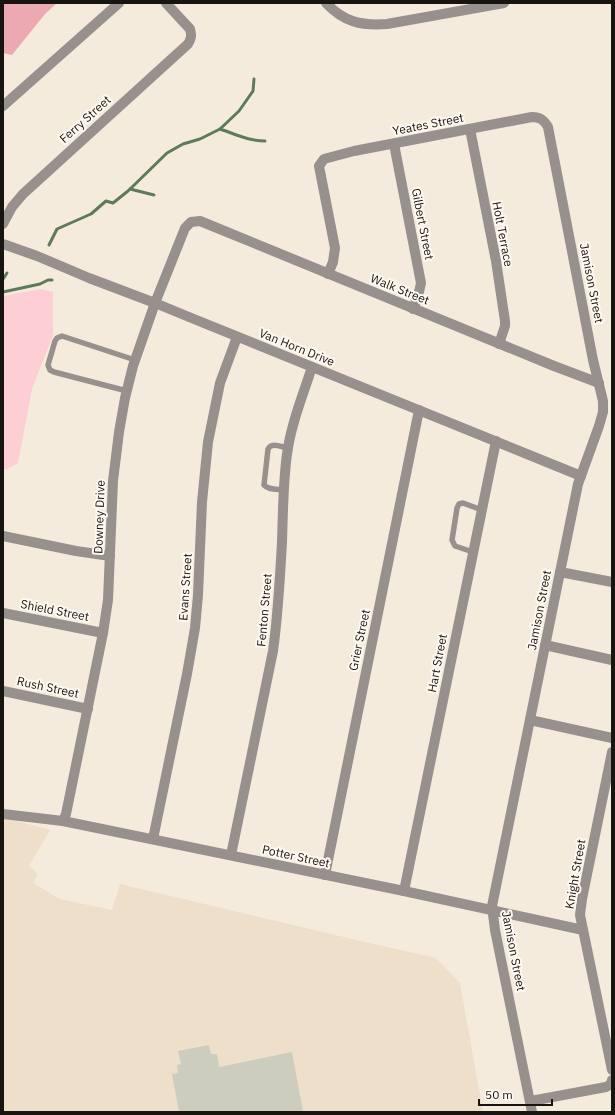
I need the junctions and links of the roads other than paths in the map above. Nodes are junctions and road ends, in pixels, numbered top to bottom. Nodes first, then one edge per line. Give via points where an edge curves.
1 (118, 3) edge
2 (166, 3) edge
3 (326, 3) edge
4 (504, 3) edge
5 (3, 106) edge
6 (540, 118) joint
7 (470, 129) junction
8 (394, 144) junction
9 (191, 222) joint
10 (3, 224) edge
11 (3, 244) edge
12 (328, 274) junction
13 (155, 303) junction
14 (413, 309) junction
15 (237, 337) junction
16 (499, 344) junction
17 (135, 360) junction
18 (312, 367) junction
19 (599, 383) junction
20 (127, 391) junction
21 (419, 410) junction
22 (496, 441) junction
23 (288, 448) junction
24 (581, 476) junction
25 (284, 490) junction
26 (482, 510) junction
27 (3, 536) edge
28 (473, 552) junction
29 (110, 556) junction
30 (560, 572) junction
31 (612, 582) edge
32 (3, 613) edge
33 (103, 633) junction
34 (545, 645) junction
35 (612, 660) edge
36 (3, 690) edge
37 (88, 709) junction
38 (530, 720) junction
39 (612, 738) edge
40 (612, 752) edge
41 (3, 814) edge
42 (63, 821) junction
43 (153, 839) junction
44 (231, 855) junction
45 (325, 875) junction
46 (404, 891) junction
47 (492, 909) junction
48 (583, 930) junction
49 (612, 1070) edge
50 (611, 1082) edge
51 (530, 1101) junction
52 (532, 1112) edge

1 - 5 street
2 - 10 street, Ferry Street via 190,29 192,34 188,44 23,194
3 - 4 street via 346,18 363,25 375,25
6 - 7 street, Yeates Street via 532,117
6 - 19 street, Jamison Street via 548,127
7 - 8 street, Yeates Street
7 - 16 street, Holt Terrace via 505,321
8 - 12 street, Yeates Street via 324,159 319,166 335,248
8 - 14 street, Gilbert Street via 421,284
9 - 12 street, Walk Street via 200,221
9 - 13 street, Downey Drive via 185,228
11 - 13 street, Van Horn Drive
12 - 14 street, Walk Street
13 - 15 street, Van Horn Drive
13 - 17 street, Downey Drive
14 - 16 street, Walk Street
15 - 18 street, Van Horn Drive
15 - 43 street, Evans Street via 220,383 208,442 195,628
16 - 19 street, Walk Street
17 - 20 street, Downey Drive
17 - 20 lane via 62,336 55,341 48,365 54,372
18 - 21 street, Van Horn Drive
18 - 23 street, Fenton Street
19 - 24 street, Jamison Street via 603,412
20 - 29 street, Downey Drive via 113,481
21 - 22 street, Van Horn Drive
21 - 45 street, Grier Street
22 - 24 street, Van Horn Drive
22 - 26 street, Hart Street
23 - 25 street, Fenton Street
23 - 25 lane via 272,445 268,449 264,485 270,489
24 - 30 street, Jamison Street
25 - 44 street, Fenton Street via 277,624
26 - 28 street, Hart Street
26 - 28 lane via 463,503 457,508 452,540 455,546
27 - 29 street
28 - 46 street, Hart Street
29 - 33 street, Downey Drive
30 - 31 street
30 - 34 street, Jamison Street
32 - 33 street, Shield Street
33 - 37 street, Downey Drive
34 - 35 street
34 - 38 street, Jamison Street
36 - 37 street, Rush Street
37 - 42 street, Downey Drive
38 - 39 street
38 - 47 street, Jamison Street
40 - 48 street, Knight Street via 582,900 580,915
41 - 42 street, Potter Street
42 - 43 street, Potter Street
43 - 44 street, Potter Street
44 - 45 street, Potter Street
45 - 46 street, Potter Street
46 - 47 street, Potter Street
47 - 48 street, Potter Street
47 - 51 street, Jamison Street
48 - 49 street, Knight Street
50 - 51 street via 606,1088
51 - 52 street, Jamison Street

